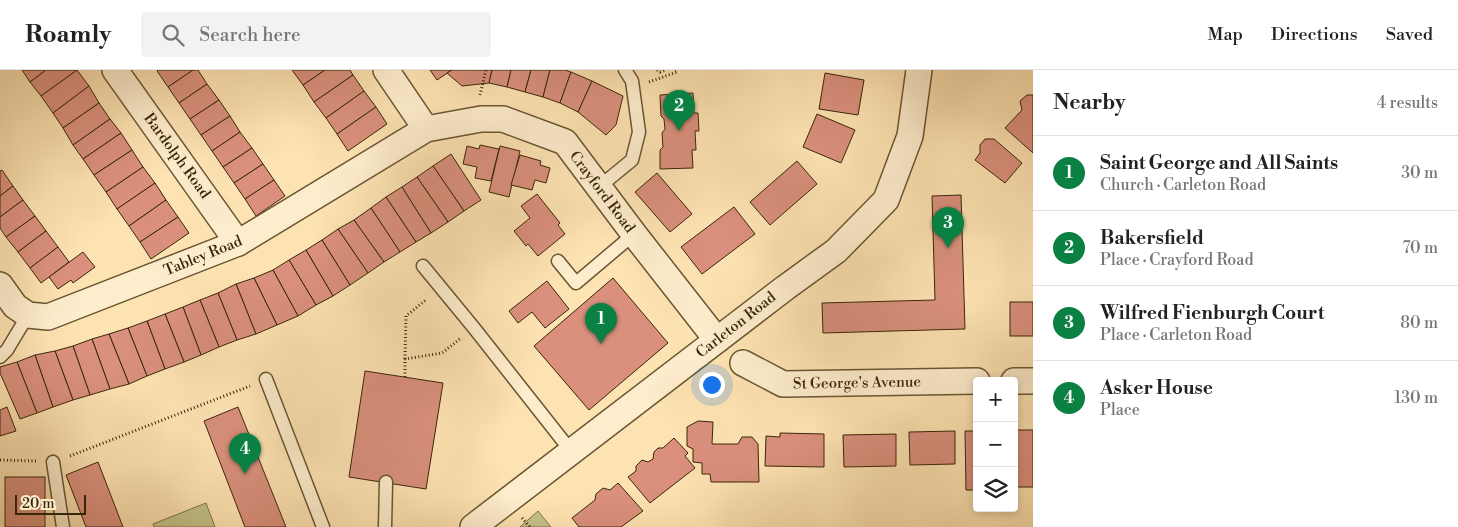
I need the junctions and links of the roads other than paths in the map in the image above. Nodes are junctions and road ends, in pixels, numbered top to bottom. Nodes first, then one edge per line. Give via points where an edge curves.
1 (115, 70) edge
2 (386, 70) edge
3 (626, 70) edge
4 (919, 70) edge
5 (426, 129) junction
6 (599, 187) junction
7 (634, 234) junction
8 (238, 243) junction
9 (558, 261) dead end
10 (424, 266) dead end
11 (0, 286) edge
12 (28, 315) junction
13 (717, 340) junction
14 (0, 357) edge
15 (743, 363) dead end
16 (266, 379) road end
17 (973, 381) edge
18 (1018, 381) edge
19 (1033, 381) edge
20 (571, 451) junction
21 (53, 462) road end
22 (386, 482) dead end
23 (63, 527) edge
24 (323, 527) edge
25 (385, 527) edge
26 (473, 527) edge

1 - 8 street, Bardolph Road
2 - 5 street
3 - 6 lane via 632,82 639,132 632,160
4 - 13 street, Carleton Road via 910,136 886,200 836,251
5 - 6 street, Crayford Road via 481,119 503,120 565,142
5 - 8 street, Tabley Road
6 - 7 street, Crayford Road
7 - 9 lane via 576,283
7 - 13 street, Crayford Road
8 - 12 street, Tabley Road via 48,317
10 - 20 lane
11 - 12 street via 15,306
12 - 14 lane
13 - 20 street, Carleton Road
15 - 17 street, St George's Avenue via 783,384
16 - 24 lane
18 - 19 street
20 - 26 street, Carleton Road
21 - 23 lane
22 - 25 lane

